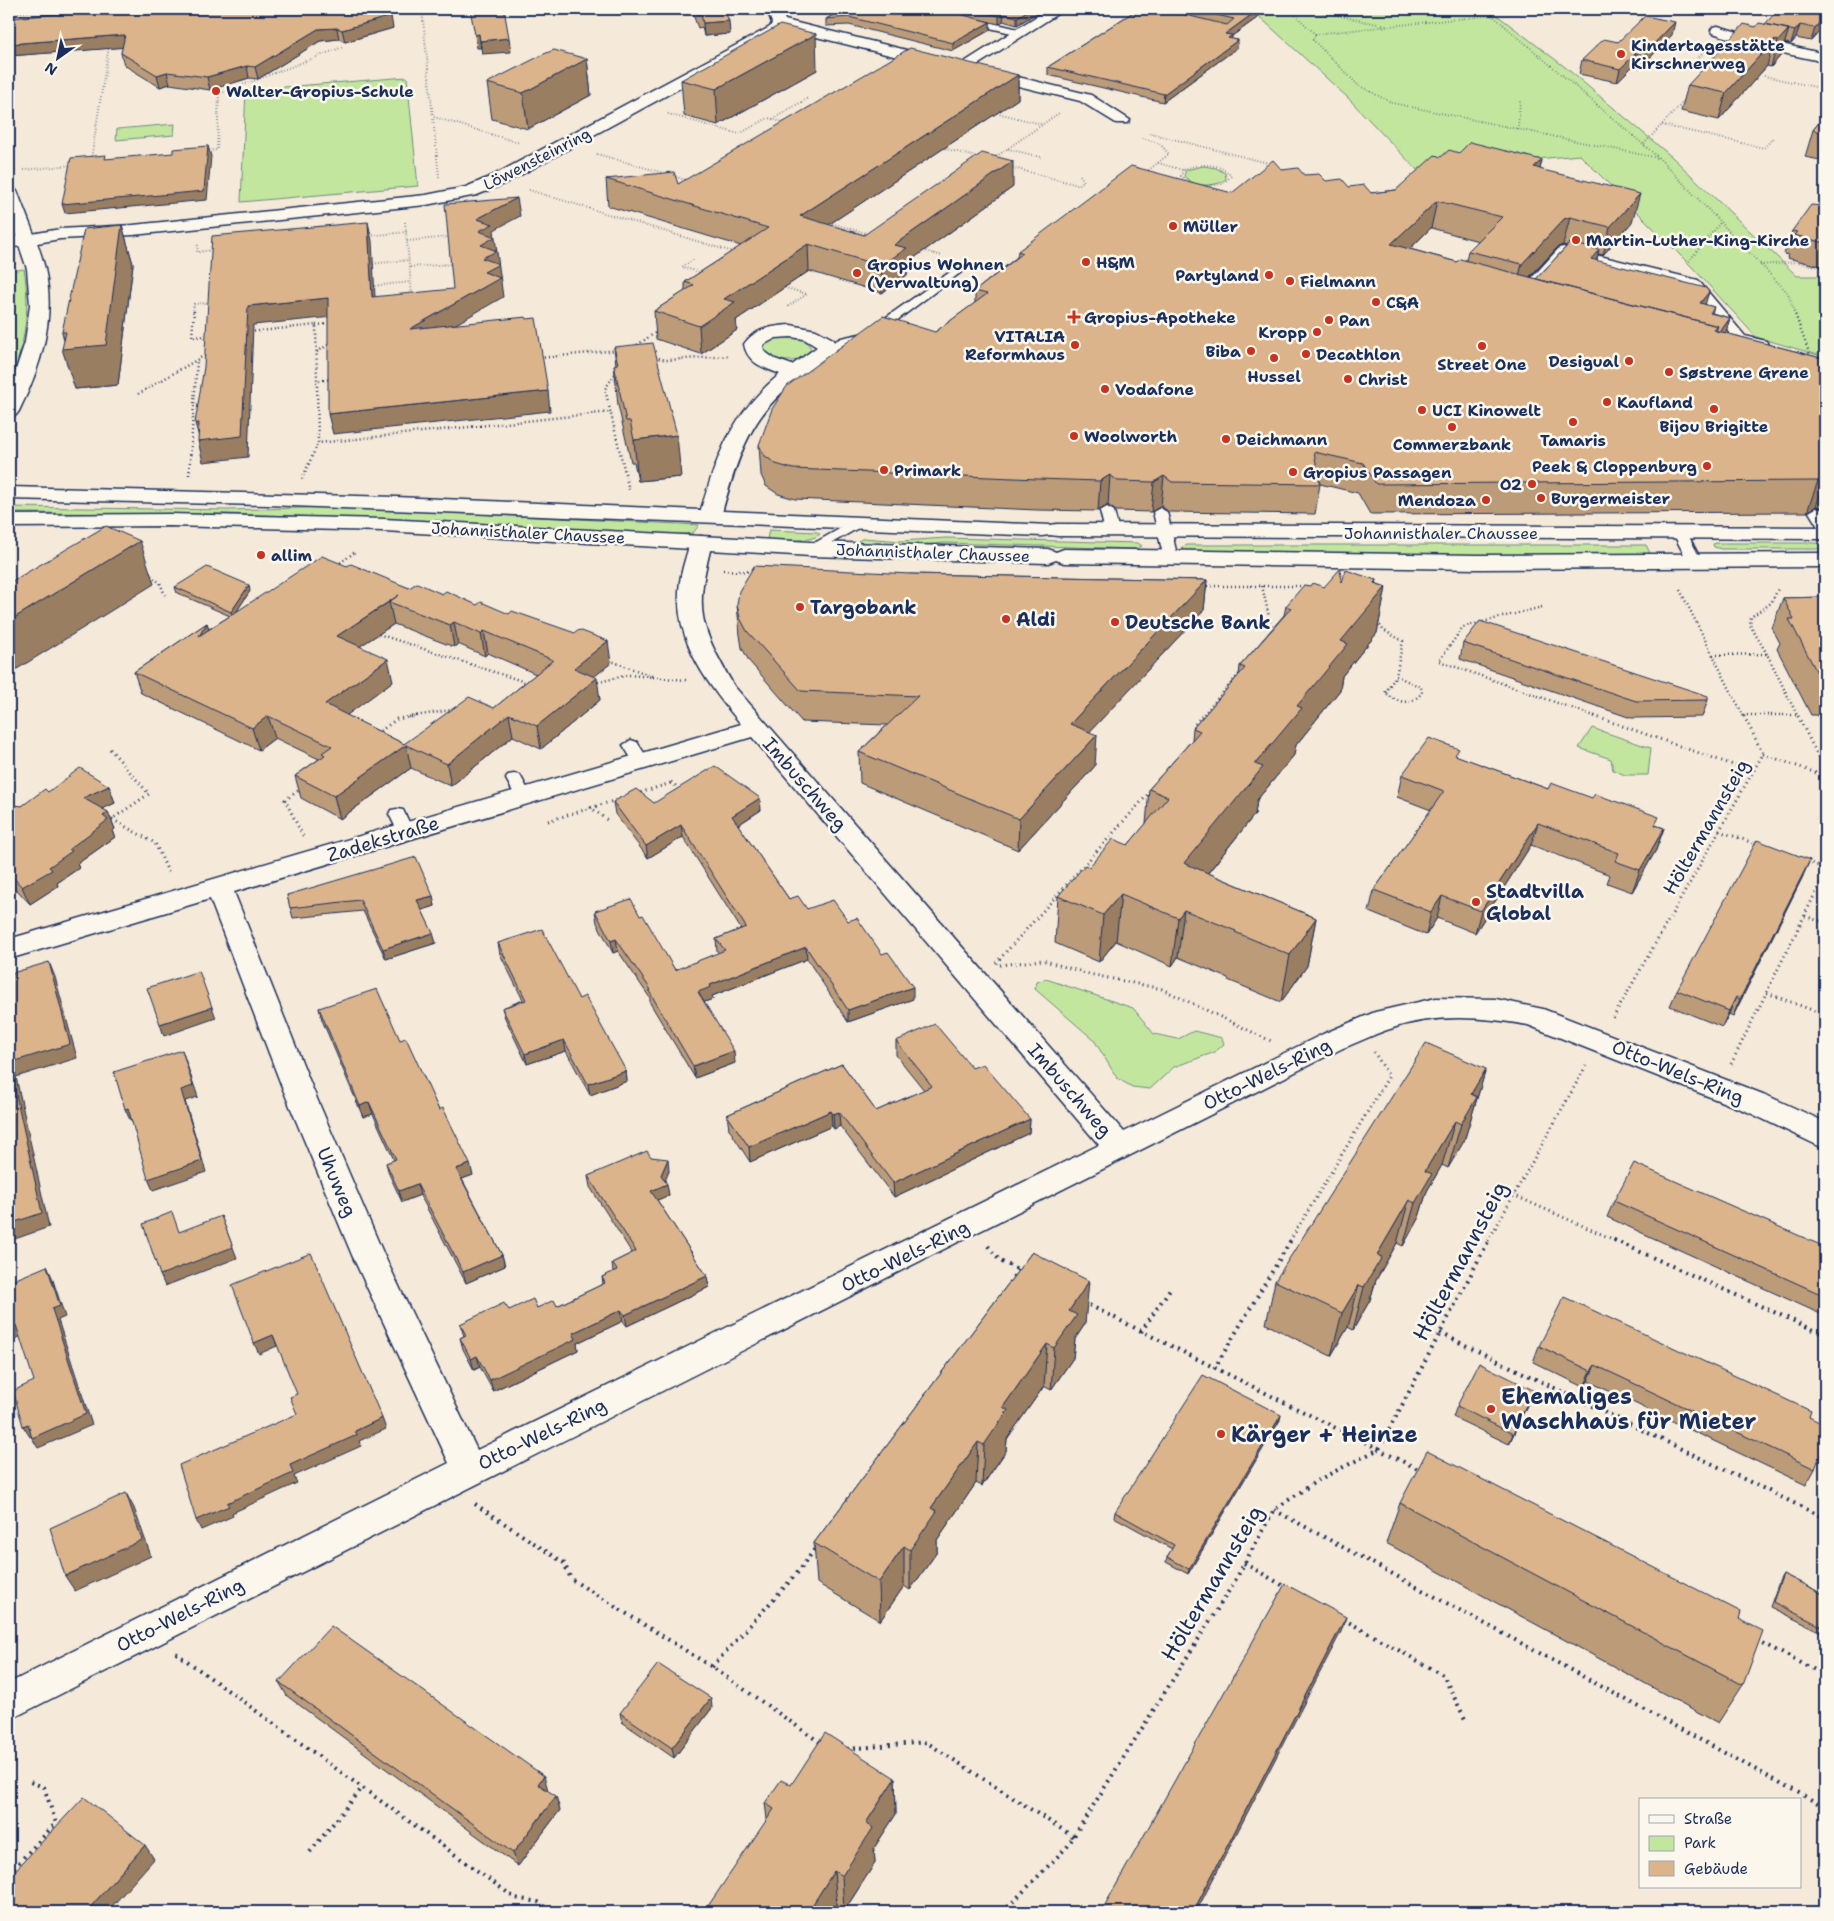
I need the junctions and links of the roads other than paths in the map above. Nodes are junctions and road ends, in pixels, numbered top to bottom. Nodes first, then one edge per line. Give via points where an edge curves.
1 (774, 9) edge
2 (1054, 9) edge
3 (955, 18) edge
4 (779, 24) junction
5 (1718, 30) dead end
6 (1020, 32) junction
7 (1825, 58) edge
8 (963, 68) junction
9 (1122, 120) dead end
10 (9, 193) edge
11 (22, 245) edge
12 (9, 257) edge
13 (960, 268) dead end
14 (1524, 292) edge
15 (827, 349) junction
16 (1777, 349) edge
17 (795, 373) junction
18 (9, 411) edge
19 (9, 493) edge
20 (1816, 512) edge
21 (710, 516) junction
22 (9, 521) edge
23 (1162, 522) junction
24 (855, 524) junction
25 (1825, 527) edge
26 (1680, 533) junction
27 (1825, 533) edge
28 (701, 543) junction
29 (811, 549) junction
30 (1171, 559) junction
31 (1694, 560) junction
32 (1825, 560) edge
33 (756, 728) junction
34 (219, 887) junction
35 (9, 949) edge
36 (1825, 1138) edge
37 (1119, 1147) junction
38 (469, 1470) junction
39 (9, 1702) edge

1 - 4 street
2 - 6 street
3 - 6 lane
4 - 8 street
4 - 11 street, Löwensteinring via 776,30 471,192 426,200 133,230 101,240
5 - 7 street via 1760,44
6 - 8 street
8 - 9 street via 1084,98
10 - 11 street
11 - 12 street, Löwensteinring
11 - 18 street via 39,292 37,326 27,368
13 - 15 lane via 868,336
14 - 16 lane via 1563,250 1694,282 1741,339
15 - 17 street, Imbuschweg
15 - 17 street via 826,343 816,334 799,331 767,333 755,342 753,354 758,359
17 - 21 street, Imbuschweg via 756,408 737,435
19 - 21 street, Johannisthaler Chaussee via 288,498
20 - 25 lane
21 - 24 street, Johannisthaler Chaussee
21 - 28 street, Imbuschweg
22 - 28 street, Johannisthaler Chaussee via 169,520 384,525
23 - 24 street, Johannisthaler Chaussee via 1109,521 1050,530
23 - 26 street, Johannisthaler Chaussee
23 - 30 lane
24 - 29 lane
26 - 27 street, Johannisthaler Chaussee
26 - 31 lane
28 - 29 street, Johannisthaler Chaussee
28 - 33 street, Imbuschweg via 689,589 690,619 702,652 724,688
29 - 30 street, Johannisthaler Chaussee
30 - 31 street, Johannisthaler Chaussee
31 - 32 street, Johannisthaler Chaussee
33 - 34 street, Zadekstraße via 636,754 519,788 401,823
33 - 37 street, Imbuschweg
34 - 35 street, Zadekstraße
34 - 38 street, Uhuweg via 297,1087 368,1255
36 - 37 street, Otto-Wels-Ring via 1758,1104 1533,1016 1496,1009 1436,1008 1385,1019 1294,1060
37 - 38 street, Otto-Wels-Ring
38 - 39 street, Otto-Wels-Ring

